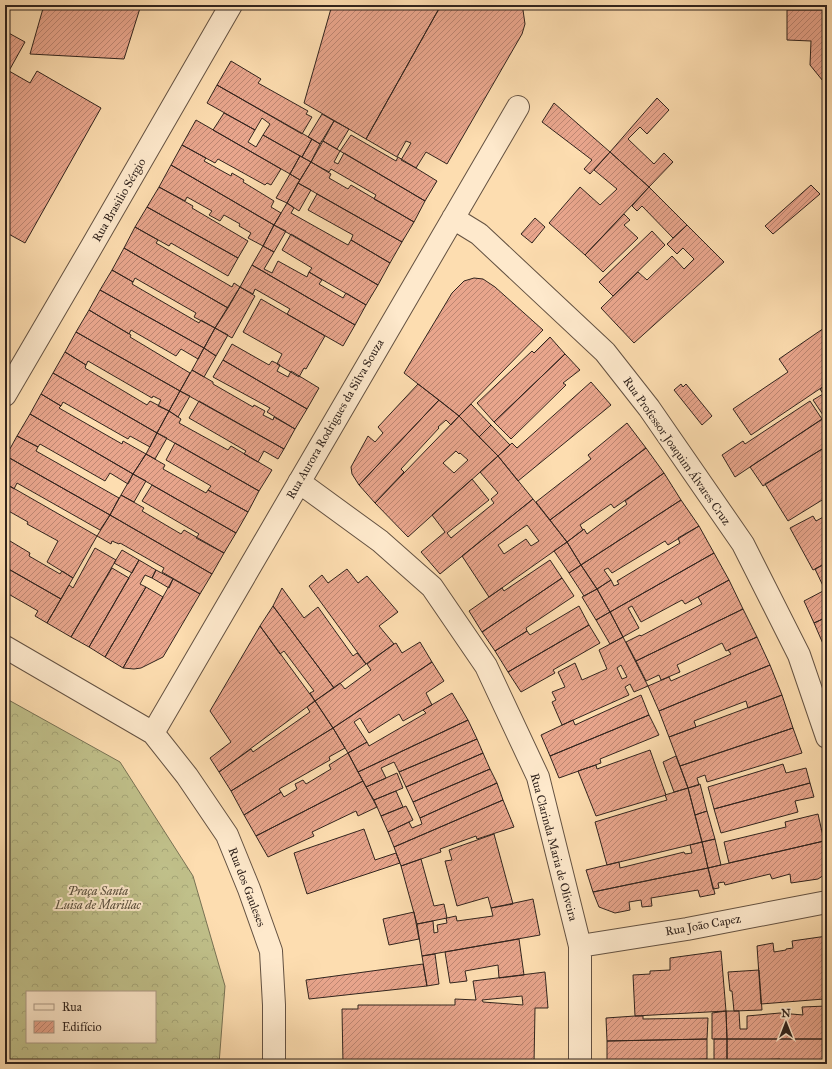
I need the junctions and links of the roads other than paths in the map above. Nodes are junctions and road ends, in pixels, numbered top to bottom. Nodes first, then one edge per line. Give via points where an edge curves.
1 (231, 5) edge
2 (518, 107) dead end
3 (453, 218) junction
4 (5, 395) edge
5 (299, 482) junction
6 (5, 647) edge
7 (153, 733) junction
8 (827, 737) edge
9 (827, 902) edge
10 (580, 946) junction
11 (274, 1064) edge
12 (580, 1064) edge

1 - 4 street, Rua Brasilio Sérgio
2 - 3 street, Rua Aurora Rodrigues da Silva Souza
3 - 5 street, Rua Aurora Rodrigues da Silva Souza
3 - 8 street, Rua Professor Joaquim Álvares Cruz via 479,234 605,352 649,408 742,544 799,655
5 - 7 street, Rua Aurora Rodrigues da Silva Souza
5 - 10 street, Rua Clarinda Maria de Oliveira via 380,540 432,587 486,666 538,777
6 - 7 street
7 - 11 street, Rua dos Gauleses via 187,776 227,835 251,896 271,951
9 - 10 street, Rua João Capez via 687,929
10 - 12 street, Rua Clarinda Maria de Oliveira

